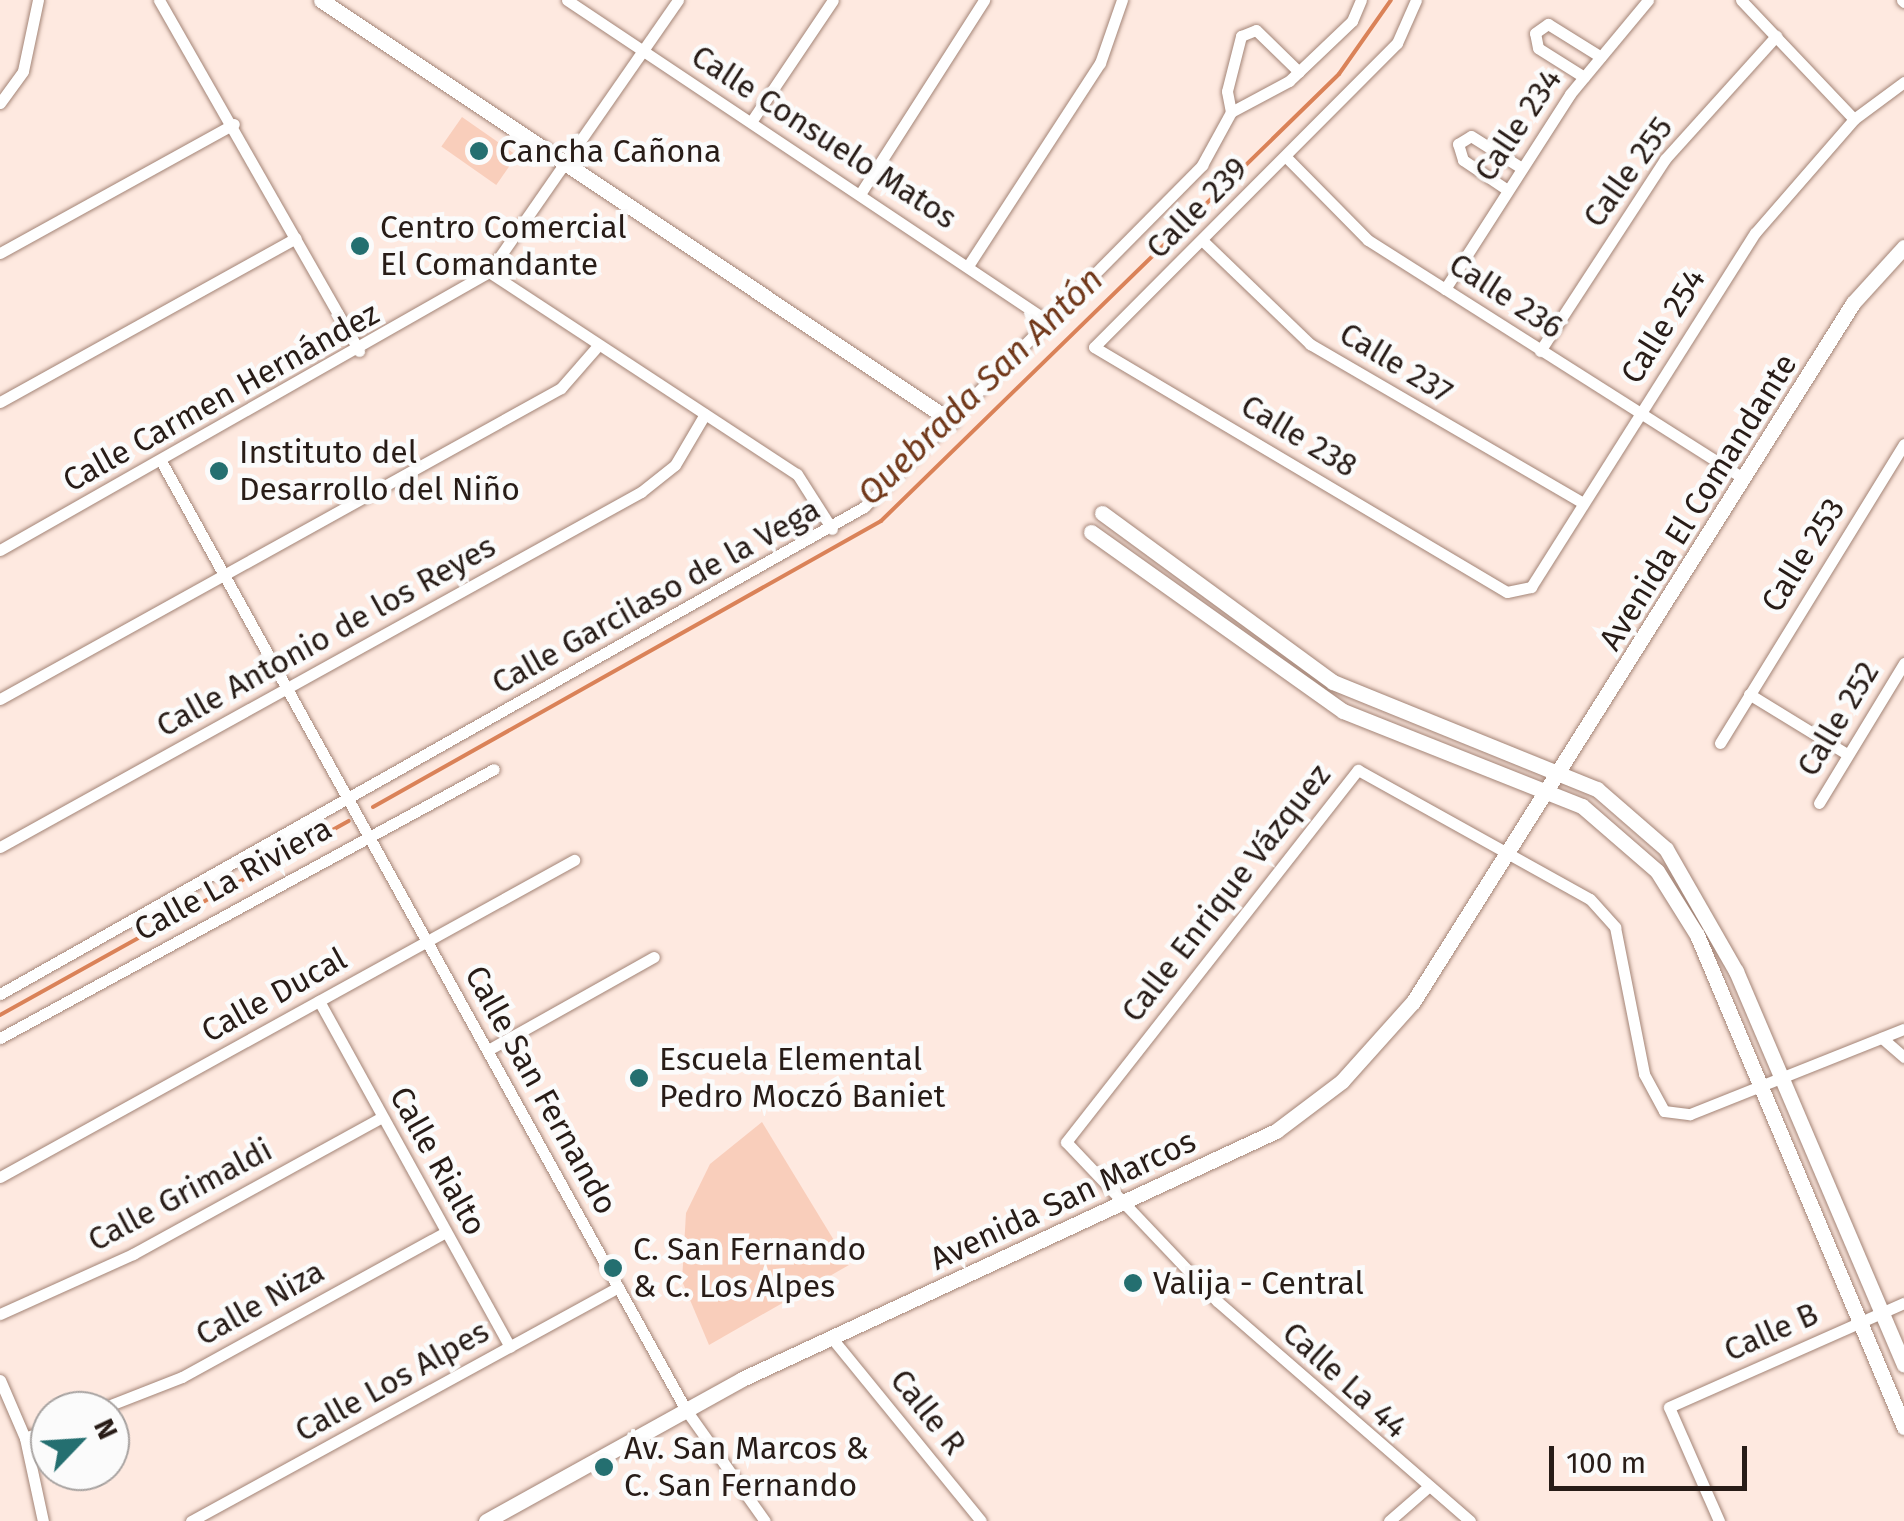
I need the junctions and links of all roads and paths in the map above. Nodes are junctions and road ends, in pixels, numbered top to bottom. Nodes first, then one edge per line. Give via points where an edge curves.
1 (38, 0) edge
2 (158, 0) edge
3 (321, 0) edge
4 (567, 0) edge
5 (678, 0) edge
6 (833, 0) edge
7 (984, 0) edge
8 (1122, 0) edge
9 (1360, 0) edge
10 (1416, 0) edge
11 (1648, 0) edge
12 (1741, 0) edge
13 (1776, 36) junction
14 (644, 52) junction
15 (1601, 57) junction
16 (1299, 72) junction
17 (1584, 77) junction
18 (1904, 82) edge
19 (0, 103) edge
20 (1231, 112) junction
21 (753, 119) junction
22 (1854, 119) junction
23 (234, 124) junction
24 (1287, 158) junction
25 (567, 164) junction
26 (1520, 168) junction
27 (1506, 189) junction
28 (862, 191) junction
29 (296, 238) junction
30 (1203, 242) junction
31 (1904, 247) edge
32 (0, 253) edge
33 (968, 266) junction
34 (490, 272) junction
35 (1445, 289) junction
36 (1049, 322) junction
37 (1103, 338) joint
38 (595, 350) junction
39 (359, 351) junction
40 (1540, 351) junction
41 (0, 402) edge
42 (1642, 412) junction
43 (706, 414) junction
44 (951, 420) junction
45 (1904, 444) edge
46 (161, 461) junction
47 (1742, 477) junction
48 (1584, 503) junction
49 (1102, 514) joint
50 (832, 530) junction
51 (1091, 532) joint
52 (0, 550) edge
53 (225, 574) junction
54 (1486, 578) joint
55 (1904, 663) edge
56 (288, 689) junction
57 (1748, 694) junction
58 (0, 699) edge
59 (1720, 743) dead end
60 (1846, 754) junction
61 (494, 769) dead end
62 (1563, 776) junction
63 (1550, 795) junction
64 (348, 800) junction
65 (1819, 803) dead end
66 (368, 836) junction
67 (0, 848) edge
68 (1509, 858) junction
69 (574, 860) dead end
70 (428, 942) junction
71 (654, 957) dead end
72 (0, 994) edge
73 (320, 1001) junction
74 (1904, 1029) edge
75 (0, 1038) edge
76 (1882, 1038) junction
77 (488, 1050) junction
78 (1904, 1057) edge
79 (1780, 1076) junction
80 (1760, 1087) junction
81 (382, 1117) junction
82 (1066, 1142) joint
83 (0, 1177) edge
84 (1124, 1202) junction
85 (446, 1232) junction
86 (618, 1287) junction
87 (1894, 1307) edge
88 (0, 1314) edge
89 (1859, 1323) junction
90 (832, 1337) junction
91 (510, 1347) junction
92 (1904, 1364) edge
93 (0, 1380) edge
94 (130, 1397) edge
95 (686, 1410) junction
96 (1904, 1428) edge
97 (30, 1436) edge
98 (25, 1438) junction
99 (1428, 1488) junction
100 (757, 1519) edge
101 (42, 1521) edge
102 (191, 1521) edge
103 (486, 1521) edge
104 (981, 1521) edge
105 (1389, 1521) edge
106 (1470, 1521) edge
107 (1719, 1521) edge

1 - 19 street via 22,72
2 - 23 street
3 - 25 street
4 - 14 street, Calle Consuelo Matos
5 - 14 street, Calle Carmen Hernández
6 - 21 street
7 - 28 street
8 - 33 street via 1100,63
9 - 16 street
10 - 24 street via 1380,60
11 - 15 street, Calle 234
12 - 13 street
13 - 22 street
13 - 40 street, Calle 255 via 1664,159
14 - 21 street, Calle Consuelo Matos
14 - 25 street, Calle Carmen Hernández
15 - 17 street, Calle 234
15 - 17 street via 1548,24 1534,32 1538,48
16 - 20 street
16 - 20 street, Calle Garcilaso de la Vega via 1248,31 1226,91
17 - 26 street, Calle 234
18 - 22 street, Calle 254
20 - 36 street, Calle Garcilaso de la Vega via 1202,166
21 - 28 street, Calle Consuelo Matos
22 - 42 street, Calle 254 via 1755,233
23 - 29 street
23 - 32 street
24 - 30 street, Calle 239
24 - 35 street, Calle 236 via 1368,240
25 - 34 street, Calle Carmen Hernández
25 - 44 street
26 - 27 street, Calle 234
26 - 27 street via 1471,136 1458,144 1463,160
27 - 35 street, Calle 234
28 - 33 street, Calle Consuelo Matos
29 - 39 street
29 - 41 street
30 - 37 street, Calle 239
30 - 48 street, Calle 237 via 1310,344
31 - 47 street, Avenida El Comandante via 1854,304
33 - 36 street, Calle Consuelo Matos
34 - 38 street
34 - 39 street, Calle Carmen Hernández
35 - 40 street, Calle 236
36 - 44 street, Calle Garcilaso de la Vega
37 - 54 street, Calle 238 via 1094,347
38 - 43 street
38 - 53 street via 561,388
39 - 46 street, Calle Carmen Hernández
40 - 42 street, Calle 236
42 - 47 street, Calle 236
42 - 48 street, Calle 254
43 - 50 street via 797,474
43 - 56 street, Calle Antonio de los Reyes via 675,465 641,492
44 - 50 street, Calle Garcilaso de la Vega
45 - 57 street, Calle 253
46 - 52 street, Calle Carmen Hernández
46 - 53 street, Calle San Fernando
47 - 62 street, Avenida El Comandante
48 - 54 street, Calle 254 via 1531,587 1507,592
49 - 51 street
49 - 62 street via 1333,682
50 - 64 street, Calle Garcilaso de la Vega
51 - 63 street via 1343,711
53 - 56 street, Calle San Fernando
53 - 58 street
55 - 60 street, Calle 252
56 - 64 street, Calle San Fernando
56 - 67 street, Calle Antonio de los Reyes
57 - 59 street
57 - 60 street
60 - 65 street, Calle 252
61 - 66 street, Calle La Riviera
62 - 63 street, Avenida El Comandante
62 - 79 street via 1597,789 1666,849 1710,918
63 - 68 street, Avenida San Marcos
63 - 80 street via 1582,806 1656,871 1697,935
64 - 66 street, Calle San Fernando
64 - 72 street, Calle Garcilaso de la Vega
66 - 70 street, Calle San Fernando
66 - 75 street, Calle La Riviera
68 - 80 street, Calle Enrique Vázquez via 1590,899 1615,927 1644,1074 1664,1111 1690,1114
68 - 82 street, Calle Enrique Vázquez via 1358,770
68 - 84 street, Avenida San Marcos via 1413,1002 1342,1081 1276,1131
69 - 70 street, Calle Ducal
70 - 73 street, Calle Ducal
70 - 77 street, Calle San Fernando
71 - 77 street
73 - 81 street, Calle Rialto
73 - 83 street, Calle Ducal
74 - 76 street
76 - 78 street
76 - 79 street
77 - 86 street, Calle San Fernando
79 - 80 street
79 - 87 street
80 - 89 street
81 - 85 street, Calle Rialto
81 - 88 street, Calle Grimaldi via 133,1254
82 - 84 street, Calle La 44
84 - 90 street, Avenida San Marcos
84 - 99 street, Calle La 44 via 1232,1314
85 - 91 street, Calle Rialto
85 - 94 street, Calle Niza via 182,1377
86 - 91 street, Calle Los Alpes
86 - 95 street, Calle San Fernando
87 - 89 street, Calle B
87 - 92 street
89 - 96 street
89 - 107 street, Calle B via 1669,1407
90 - 95 street, Avenida San Marcos
90 - 104 street, Calle R
91 - 102 street, Calle Los Alpes
93 - 98 street
95 - 100 street, Calle San Fernando
95 - 103 street, Avenida San Marcos
97 - 98 street
98 - 101 street
99 - 105 street
99 - 106 street, Calle La 44

